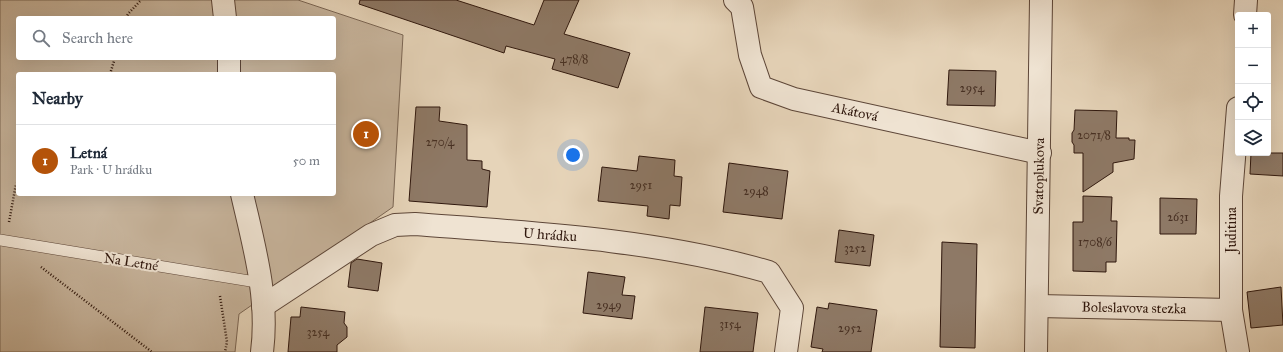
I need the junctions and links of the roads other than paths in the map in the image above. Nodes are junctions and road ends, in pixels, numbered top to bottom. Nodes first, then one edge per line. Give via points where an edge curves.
1 (223, 0) edge
2 (735, 0) edge
3 (1041, 0) edge
4 (1246, 0) edge
5 (1245, 12) edge
6 (225, 16) edge
7 (228, 60) edge
8 (229, 72) edge
9 (1237, 120) edge
10 (1040, 153) junction
11 (242, 196) edge
12 (3, 241) edge
13 (262, 283) junction
14 (263, 306) junction
15 (1038, 306) junction
16 (1231, 310) junction
17 (262, 352) edge
18 (786, 352) edge
19 (1036, 352) edge
20 (1238, 352) edge

1 - 6 street
2 - 10 street, Akátová via 742,7 750,55 761,87 794,99
3 - 10 street, Svatoplukova
4 - 5 street
7 - 8 street
9 - 16 street, Juditina via 1231,196
10 - 15 street, Svatoplukova
11 - 13 street
12 - 13 lane, Na Letné
13 - 14 street
14 - 17 street
14 - 18 street, U hrádku via 371,235 395,225 414,224 584,237 724,259 769,272 792,308
15 - 16 street, Boleslavova stezka
15 - 19 street, Svatoplukova
16 - 20 street, Juditina

